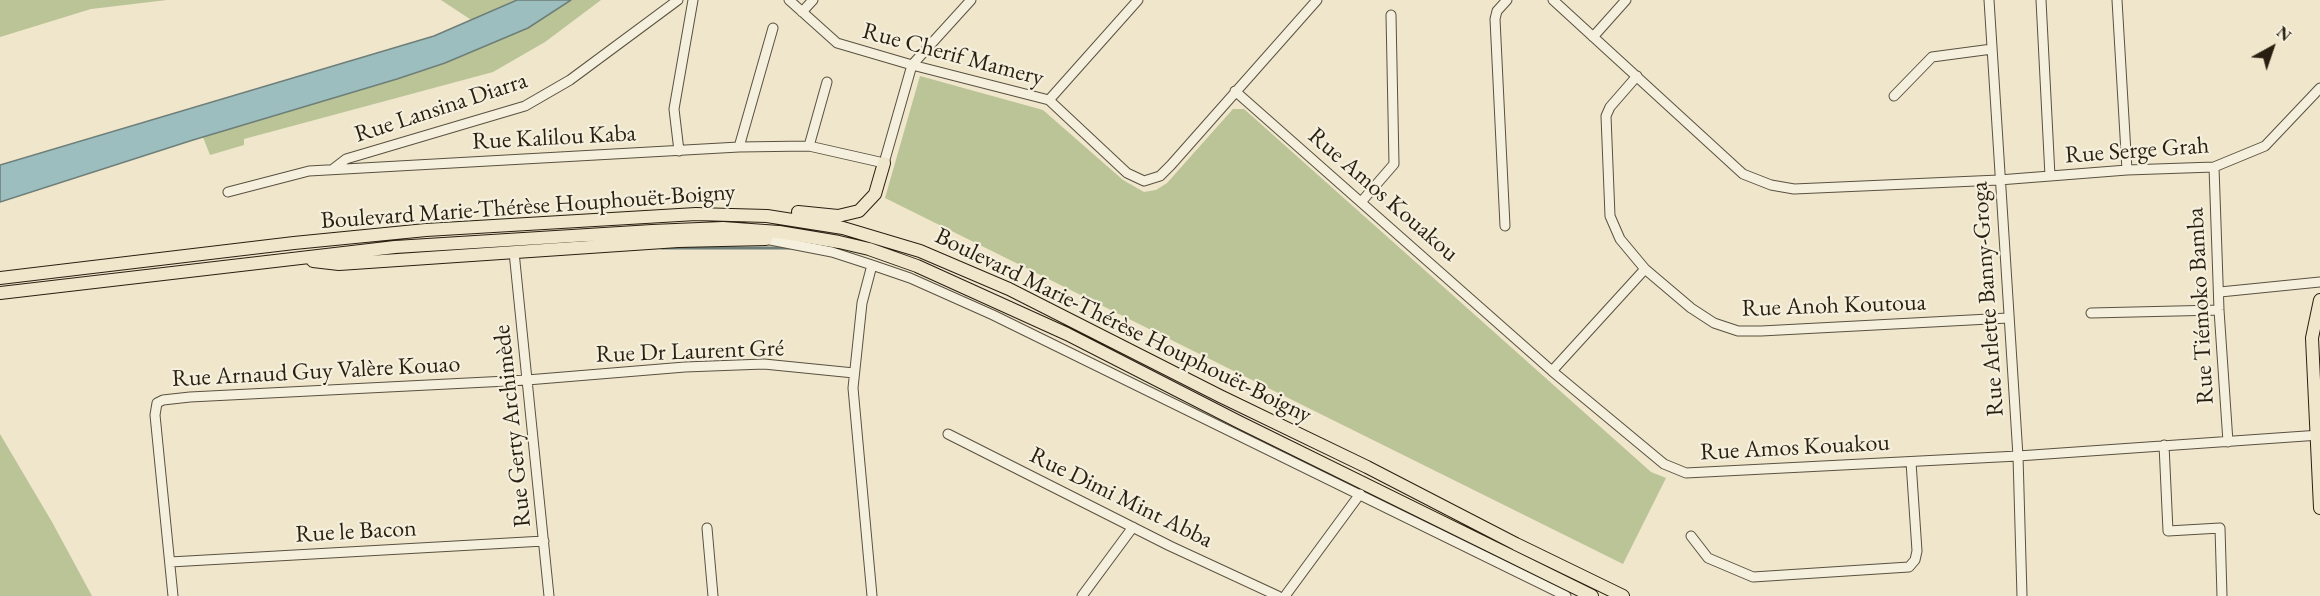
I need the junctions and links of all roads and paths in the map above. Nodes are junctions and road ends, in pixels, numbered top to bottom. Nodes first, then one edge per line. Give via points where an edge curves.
1 (678, 0) edge
2 (693, 0) edge
3 (789, 0) edge
4 (813, 0) edge
5 (971, 0) edge
6 (1138, 0) edge
7 (1317, 0) edge
8 (1507, 0) edge
9 (1552, 0) edge
10 (1626, 0) edge
11 (1989, 0) edge
12 (2042, 0) edge
13 (2117, 0) edge
14 (802, 12) junction
15 (1391, 15) dead end
16 (773, 28) dead end
17 (1593, 37) junction
18 (1992, 50) junction
19 (912, 65) junction
20 (1637, 76) junction
21 (827, 82) dead end
22 (2320, 88) edge
23 (1235, 91) junction
24 (1894, 96) dead end
25 (1049, 100) junction
26 (809, 146) junction
27 (739, 147) junction
28 (679, 150) junction
29 (884, 163) junction
30 (2214, 167) junction
31 (333, 169) junction
32 (2127, 170) junction
33 (2050, 176) junction
34 (1999, 180) junction
35 (228, 192) dead end
36 (1362, 201) junction
37 (743, 213) junction
38 (1505, 226) dead end
39 (723, 228) junction
40 (766, 239) junction
41 (514, 252) junction
42 (294, 258) junction
43 (872, 265) junction
44 (1645, 269) junction
45 (0, 278) edge
46 (2320, 282) edge
47 (2220, 292) junction
48 (0, 293) edge
49 (2320, 300) edge
50 (2219, 310) junction
51 (2091, 313) dead end
52 (2008, 318) junction
53 (1552, 371) junction
54 (854, 373) junction
55 (527, 380) junction
56 (948, 434) dead end
57 (2318, 435) edge
58 (2228, 442) junction
59 (2164, 445) junction
60 (2018, 456) junction
61 (1911, 462) junction
62 (1360, 494) junction
63 (2320, 508) edge
64 (1133, 527) junction
65 (707, 528) dead end
66 (1691, 536) dead end
67 (544, 541) junction
68 (170, 562) junction
69 (173, 596) edge
70 (549, 596) edge
71 (712, 596) edge
72 (872, 596) edge
73 (1082, 596) edge
74 (1278, 596) edge
75 (1286, 596) edge
76 (1566, 596) edge
77 (1592, 596) edge
78 (1623, 596) edge
79 (2022, 596) edge
80 (2222, 596) edge

1 - 31 street, Rue Lansina Diarra via 570,80 525,106 346,159
2 - 28 street via 674,109
3 - 14 street, Rue Cherif Mamery
4 - 14 street
5 - 19 street
6 - 25 street
7 - 23 street
8 - 38 street via 1495,19
9 - 17 street, Rue Serge Grah
10 - 17 street
11 - 18 street, Rue Arlette Banny-Groga
12 - 33 street
13 - 32 street
14 - 19 street, Rue Cherif Mamery via 837,43
15 - 36 street via 1394,164
16 - 27 street
17 - 20 street, Rue Serge Grah
18 - 24 street via 1932,57
18 - 34 street, Rue Arlette Banny-Groga
19 - 25 street, Rue Cherif Mamery
19 - 29 street
20 - 34 street, Rue Serge Grah via 1743,174 1771,185 1794,189
20 - 44 street, Rue Anoh Koutoua via 1610,107 1605,126 1610,216 1620,239
21 - 26 street
22 - 30 street, Rue Serge Grah via 2265,146
23 - 25 street, Rue Cherif Mamery via 1171,165 1149,181 1127,173
23 - 36 street, Rue Amos Kouakou
26 - 27 street, Rue Kalilou Kaba
26 - 29 street, Rue Kalilou Kaba
27 - 28 street, Rue Kalilou Kaba
28 - 31 street, Rue Kalilou Kaba
29 - 37 main road via 875,194 854,213 838,216 766,209
30 - 32 street, Rue Serge Grah
30 - 47 street, Rue Tiémoko Bamba
31 - 35 street, Rue Kalilou Kaba via 285,175
32 - 33 street, Rue Serge Grah
33 - 34 street, Rue Serge Grah
34 - 52 street, Rue Arlette Banny-Groga
36 - 53 street, Rue Amos Kouakou
37 - 45 main road, Boulevard Marie-Thérèse Houphouët-Boigny via 426,230
37 - 78 main road, Boulevard Marie-Thérèse Houphouët-Boigny via 854,230 962,268
39 - 40 street
39 - 42 main road, Boulevard Marie-Thérèse Houphouët-Boigny via 403,246
39 - 77 main road, Boulevard Marie-Thérèse Houphouët-Boigny via 839,242 917,266 1067,334
40 - 41 main road
40 - 43 street via 832,252
41 - 42 main road via 339,264
41 - 55 street, Rue Gerty Archimède
42 - 48 main road, Boulevard Marie-Thérèse Houphouët-Boigny
43 - 54 street via 862,303
43 - 62 street via 993,315
44 - 52 street, Rue Anoh Koutoua via 1691,308 1714,323 1738,330
44 - 53 street
46 - 47 street
47 - 50 street, Rue Tiémoko Bamba
49 - 57 main road via 2312,338
50 - 51 street
50 - 58 street, Rue Tiémoko Bamba
52 - 60 street, Rue Arlette Banny-Groga
53 - 61 street, Rue Amos Kouakou via 1664,464 1686,473
54 - 55 street, Rue Dr Laurent Gré via 764,364
54 - 72 street via 855,430
55 - 67 street, Rue Gerty Archimède
55 - 68 street, Rue Arnaud Guy Valère Kouao via 213,395 157,403
56 - 64 street, Rue Dimi Mint Abba
57 - 58 street, Rue Amos Kouakou
57 - 63 main road
58 - 59 street, Rue Amos Kouakou
59 - 60 street, Rue Amos Kouakou
59 - 80 street via 2168,531 2220,528
60 - 61 street, Rue Amos Kouakou
60 - 79 street, Rue Arlette Banny-Groga
61 - 66 street via 1917,551 1909,567 1754,577 1708,558
62 - 75 street
62 - 76 street
64 - 73 street
64 - 74 street, Rue Dimi Mint Abba
65 - 71 street
67 - 68 street, Rue le Bacon
67 - 70 street, Rue Gerty Archimède
68 - 69 street, Rue Arnaud Guy Valère Kouao

